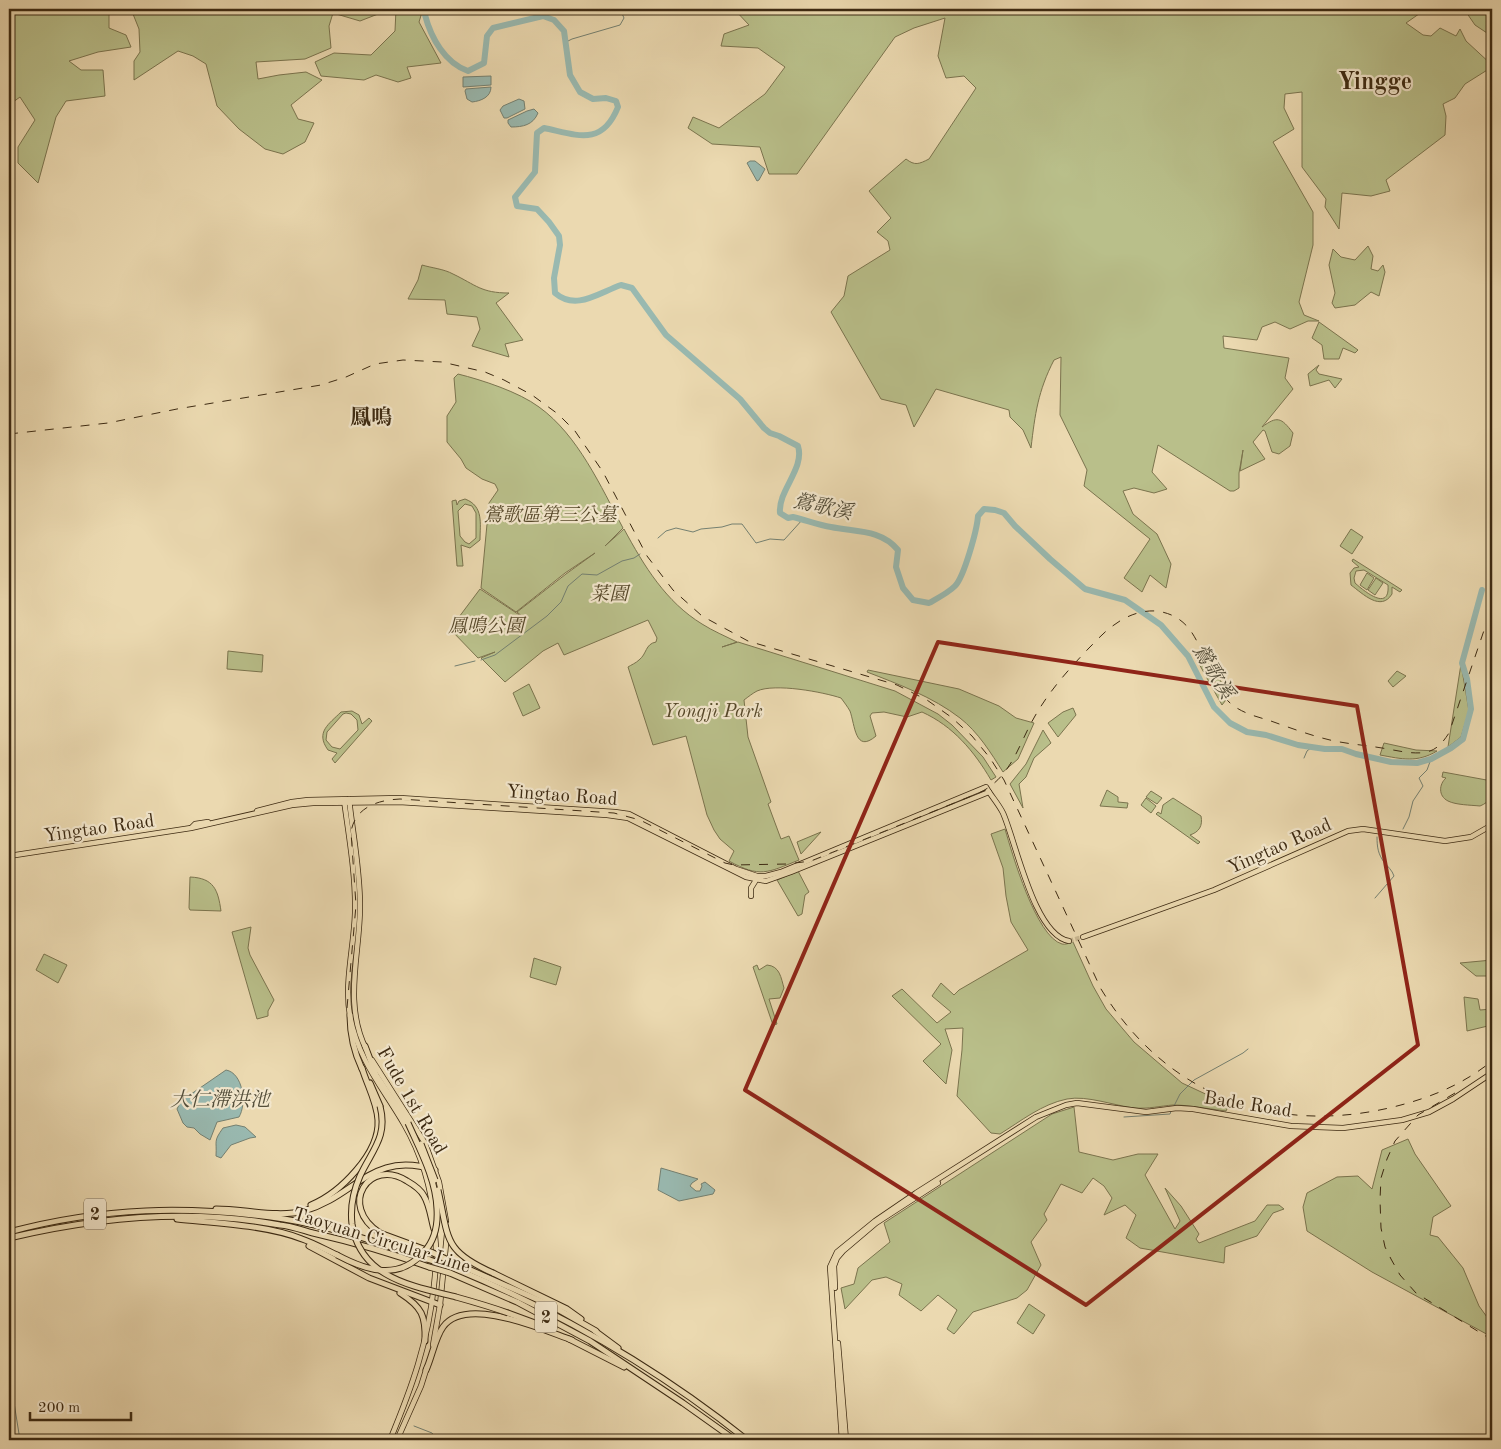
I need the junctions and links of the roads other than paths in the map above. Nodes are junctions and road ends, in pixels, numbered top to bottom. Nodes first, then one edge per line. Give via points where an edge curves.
1 (989, 792) junction
2 (346, 800) junction
3 (1492, 825) edge
4 (10, 855) edge
5 (756, 880) junction
6 (751, 896) dead end
7 (1083, 937) tunnel mouth
8 (1068, 941) dead end
9 (350, 1015) junction
10 (365, 1046) junction
11 (362, 1068) junction
12 (1492, 1073) edge
13 (408, 1122) junction
14 (430, 1156) junction
15 (419, 1157) junction
16 (422, 1166) junction
17 (435, 1170) junction
18 (154, 1216) junction
19 (261, 1217) junction
20 (434, 1229) junction
21 (9, 1232) edge
22 (279, 1232) junction
23 (9, 1238) edge
24 (450, 1270) junction
25 (384, 1284) junction
26 (432, 1303) junction
27 (440, 1305) junction
28 (596, 1331) junction
29 (572, 1340) junction
30 (425, 1341) junction
31 (631, 1359) junction
32 (426, 1370) junction
33 (636, 1373) junction
34 (390, 1440) edge
35 (397, 1440) edge
36 (735, 1440) edge
37 (747, 1440) edge
38 (844, 1440) edge

1 - 2 main road, Yingtao Road via 986,787 766,876 736,869 624,813 400,798
1 - 5 main road via 791,872
1 - 8 main road, Yingtao Road via 1003,814 1035,903 1054,933
2 - 4 main road, Yingtao Road via 292,802 196,824 191,828
2 - 5 main road, Yingtao Road via 623,817
2 - 9 main road, Fude 1st Road via 355,902
2 - 10 main road, Fude 1st Road via 355,841 360,907 353,987 356,1018
3 - 7 main road, Yingtao Road via 1471,837 1445,841 1363,829 1348,831 1214,890
5 - 6 main road
9 - 11 highway via 353,1045
9 - 15 main road, Fude 1st Road via 371,1074 404,1125
10 - 13 highway via 372,1068
10 - 14 main road, Fude 1st Road
11 - 19 highway via 378,1120 377,1135 365,1157 344,1183 316,1203
11 - 29 highway, bridge via 383,1117 378,1144 360,1175 351,1207 356,1240 364,1255 378,1270 404,1284 508,1313
12 - 38 main road, Bade Road via 1476,1086 1429,1112 1402,1120 1343,1128 1291,1126 1193,1109 1137,1112 1071,1104 1036,1117 916,1194 850,1240 834,1257 830,1267
13 - 22 highway, bridge via 426,1164 437,1208 433,1239 419,1258 400,1268 371,1269 301,1238
13 - 28 highway, bridge via 426,1154 446,1234 454,1248 468,1260 567,1309
14 - 15 main road via 423,1162
14 - 17 main road, Fude 1st Road
15 - 16 main road, Fude 1st Road
16 - 17 highway
16 - 19 highway via 406,1164 384,1168 320,1205
16 - 20 main road, Fude 1st Road
17 - 27 main road, Fude 1st Road via 445,1208 447,1236
18 - 19 highway, Taoyuan Circular Line / 2
18 - 22 highway
18 - 23 highway, Taoyuan Circular Line / 2 via 73,1224
19 - 21 highway, 2 via 234,1209 116,1212
19 - 24 highway, Taoyuan Circular Line / 2, bridge via 429,1267
19 - 24 highway, Taoyuan Circular Line / 2, bridge via 354,1236 430,1260
20 - 26 main road, Fude 1st Road via 437,1248
20 - 28 highway, bridge via 425,1197 404,1179 389,1175 376,1177 361,1192 359,1198 364,1219 380,1233 552,1306
22 - 25 highway
24 - 31 highway, Taoyuan Circular Line / 2 via 533,1304
24 - 33 highway, Taoyuan Circular Line / 2 via 563,1326 615,1356
25 - 26 highway
25 - 30 highway via 420,1310 426,1326
26 - 27 highway
26 - 30 main road, Fude 1st Road
27 - 32 main road, Fude 1st Road
28 - 31 highway
29 - 32 highway via 514,1320 478,1314 459,1316 443,1326
29 - 33 highway
30 - 34 main road, Fude 1st Road via 411,1389
31 - 37 highway, Taoyuan Circular Line / 2
32 - 35 main road, Fude 1st Road
33 - 36 highway, Taoyuan Circular Line / 2

